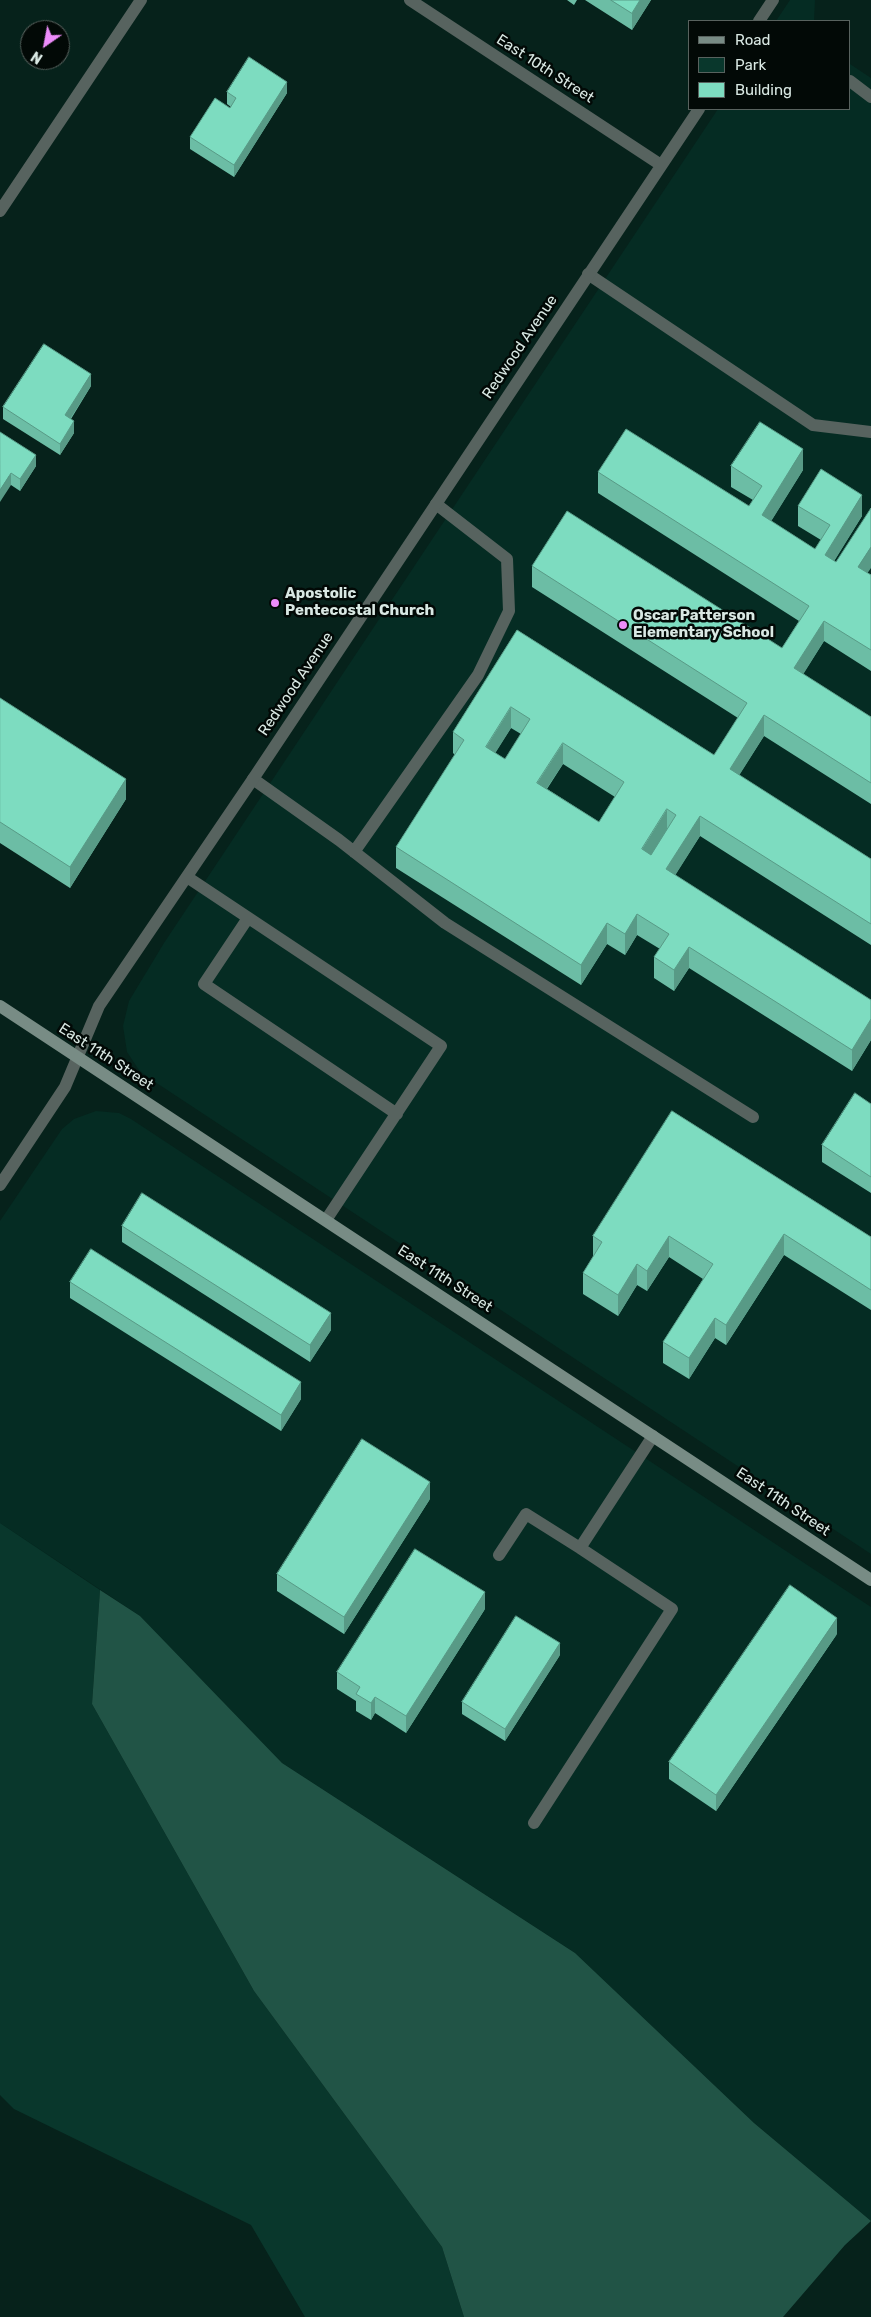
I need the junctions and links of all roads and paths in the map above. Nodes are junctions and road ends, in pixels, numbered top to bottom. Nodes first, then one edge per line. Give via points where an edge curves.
1 (141, 0) edge
2 (410, 0) edge
3 (773, 0) edge
4 (760, 20) edge
5 (851, 82) edge
6 (871, 97) edge
7 (698, 110) edge
8 (661, 164) junction
9 (0, 211) edge
10 (588, 274) junction
11 (871, 432) edge
12 (436, 504) junction
13 (253, 779) junction
14 (354, 852) junction
15 (187, 876) junction
16 (248, 918) junction
17 (0, 1006) edge
18 (77, 1057) junction
19 (397, 1114) junction
20 (753, 1117) dead end
21 (0, 1185) edge
22 (326, 1220) junction
23 (654, 1436) junction
24 (580, 1548) junction
25 (499, 1555) dead end
26 (871, 1580) edge
27 (534, 1823) dead end

1 - 9 street
2 - 8 street, East 10th Street
3 - 4 street
5 - 6 street
7 - 8 street, Redwood Avenue
8 - 10 street, Redwood Avenue
10 - 11 street via 813,425
10 - 12 street, Redwood Avenue
12 - 13 street, Redwood Avenue
12 - 14 street via 507,559 509,611 478,675
13 - 14 street
13 - 15 street, Redwood Avenue
14 - 20 street via 445,923
15 - 16 street
15 - 18 street, Redwood Avenue via 99,1006
16 - 19 street via 204,984
16 - 19 street via 442,1046
17 - 18 main road, East 11th Street
18 - 21 street, Redwood Avenue via 65,1087
18 - 22 main road, East 11th Street
19 - 22 street
22 - 23 main road, East 11th Street
23 - 24 street
23 - 26 main road, East 11th Street
24 - 25 street via 526,1514
24 - 27 street via 672,1609

